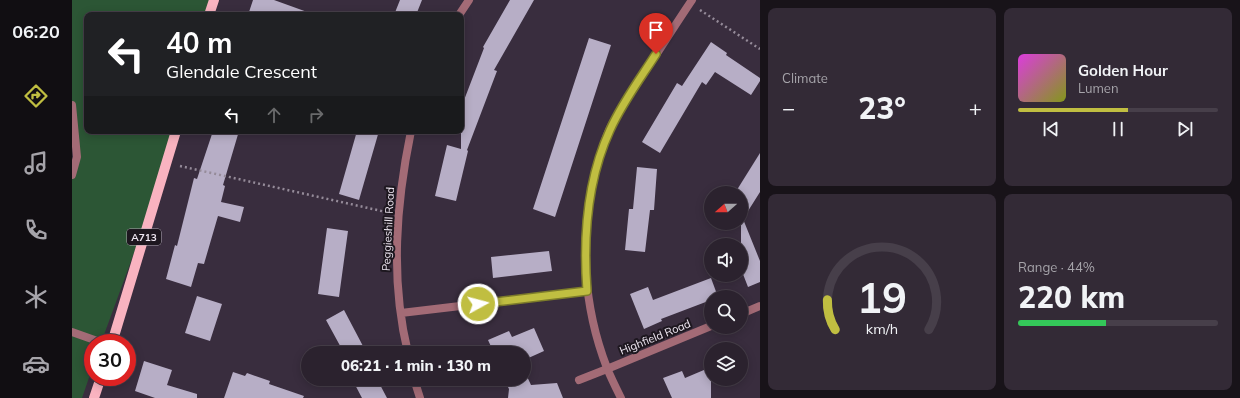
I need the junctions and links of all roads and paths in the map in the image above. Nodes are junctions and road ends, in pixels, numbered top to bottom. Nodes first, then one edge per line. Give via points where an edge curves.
1 (214, 0) edge
2 (469, 0) edge
3 (691, 2) edge
4 (210, 12) edge
5 (461, 12) edge
6 (760, 49) edge
7 (72, 105) edge
8 (175, 134) edge
9 (410, 134) edge
10 (167, 163) junction
11 (72, 175) edge
12 (398, 215) junction
13 (587, 291) junction
14 (760, 306) edge
15 (748, 311) edge
16 (401, 313) junction
17 (704, 329) edge
18 (72, 332) edge
19 (115, 334) edge
20 (84, 336) edge
21 (407, 346) edge
22 (607, 369) junction
23 (580, 380) dead end
24 (98, 386) edge
25 (416, 386) edge
26 (94, 398) edge
27 (420, 398) edge
28 (621, 398) edge

1 - 4 main road
2 - 5 street
3 - 6 path
3 - 13 street via 616,117 603,147 587,214
7 - 11 street via 77,157
8 - 10 main road, A713
9 - 12 street, Peggieshill Road
10 - 12 path
10 - 19 main road, A713
12 - 16 street, Peggieshill Road via 396,248
13 - 16 street
13 - 22 street via 592,319
14 - 15 street
16 - 21 street, Peggieshill Road
17 - 22 street, Highfield Road
18 - 20 street
22 - 23 street, Highfield Road
22 - 28 street
24 - 26 main road
25 - 27 street

